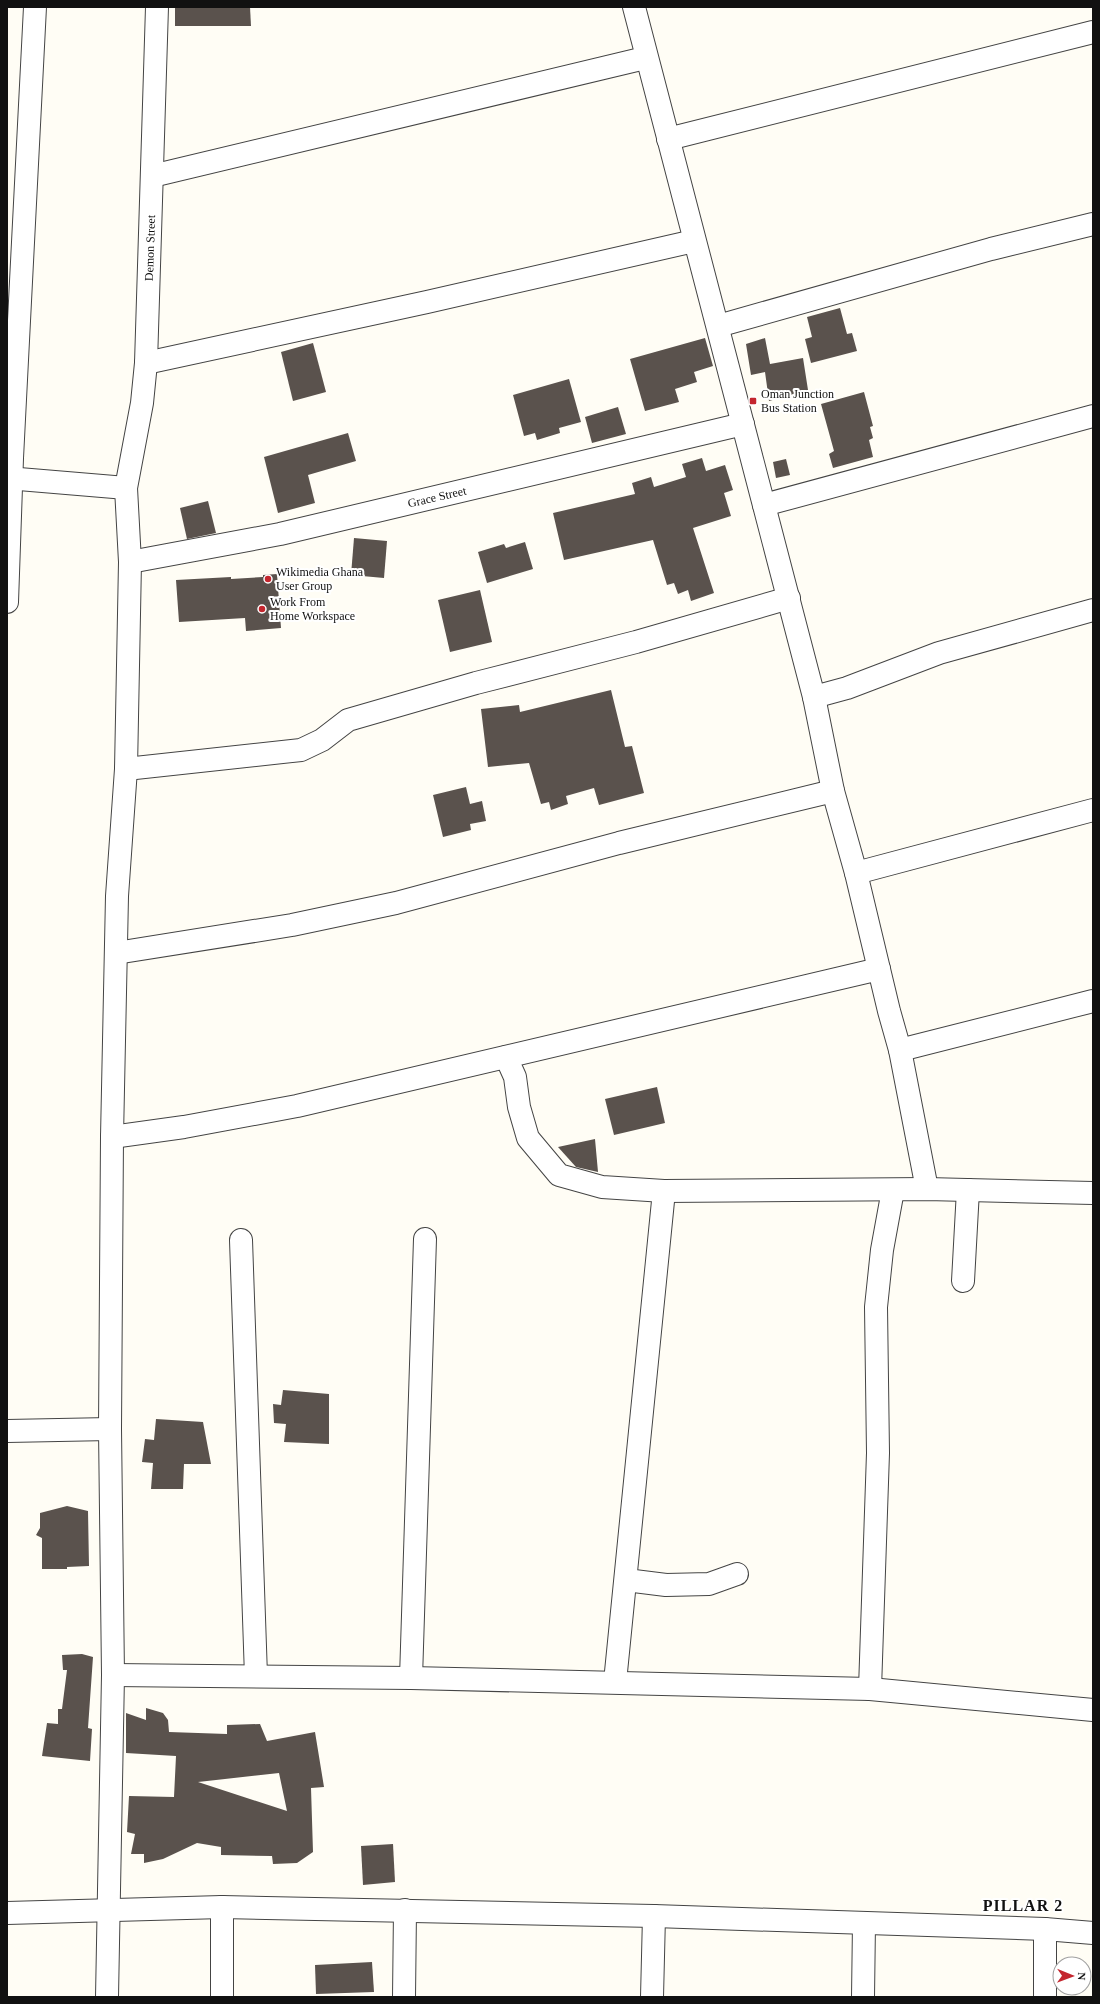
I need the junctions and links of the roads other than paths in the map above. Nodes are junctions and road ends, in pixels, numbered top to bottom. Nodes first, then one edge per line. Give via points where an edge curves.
1 (35, 7) edge
2 (157, 7) edge
3 (634, 7) edge
4 (1093, 32) edge
5 (645, 58) junction
6 (668, 140) junction
7 (152, 176) junction
8 (16, 212) edge
9 (1093, 224) edge
10 (694, 241) junction
11 (718, 326) junction
12 (146, 363) junction
13 (1093, 416) edge
14 (743, 424) junction
15 (9, 478) edge
16 (126, 488) junction
17 (764, 505) junction
18 (130, 562) junction
19 (789, 598) junction
20 (7, 602) edge
21 (1093, 610) edge
22 (814, 697) junction
23 (126, 768) junction
24 (833, 791) junction
25 (1093, 810) edge
26 (856, 873) junction
27 (116, 953) junction
28 (879, 969) junction
29 (1093, 1001) edge
30 (900, 1050) junction
31 (506, 1057) junction
32 (112, 1137) junction
33 (927, 1189) junction
34 (664, 1190) junction
35 (893, 1190) junction
36 (968, 1190) junction
37 (1093, 1192) edge
38 (425, 1239) dead end
39 (241, 1240) dead end
40 (963, 1281) dead end
41 (110, 1429) junction
42 (7, 1431) edge
43 (737, 1574) dead end
44 (626, 1580) junction
45 (113, 1675) junction
46 (256, 1676) junction
47 (411, 1678) junction
48 (615, 1682) junction
49 (870, 1689) junction
50 (1093, 1710) edge
51 (222, 1907) junction
52 (110, 1910) junction
53 (405, 1910) junction
54 (7, 1913) edge
55 (654, 1916) junction
56 (864, 1923) junction
57 (1045, 1929) junction
58 (1093, 1933) edge
59 (107, 1997) edge
60 (222, 1997) edge
61 (404, 1997) edge
62 (652, 1997) edge
63 (863, 1997) edge
64 (1045, 1997) edge

1 - 8 street
2 - 7 street, Demon Street
3 - 5 street
4 - 6 street
5 - 6 street
5 - 7 street
6 - 10 street
7 - 12 street, Demon Street
8 - 15 street
9 - 11 street via 991,249
10 - 11 street
10 - 12 street
11 - 14 street
12 - 16 street, Demon Street via 142,403
13 - 17 street
14 - 17 street
14 - 18 street, Grace Street via 280,534
15 - 16 street
15 - 20 street
16 - 18 street, Demon Street
17 - 19 street
18 - 23 street, Demon Street
19 - 22 street
19 - 23 street via 348,720 322,740 301,750
21 - 22 street via 940,653 847,688
22 - 24 street
23 - 27 street, Demon Street via 117,896
24 - 26 street
24 - 27 street via 620,843 396,903 292,924
25 - 26 street
26 - 28 street
27 - 32 street, Demon Street
28 - 30 street
28 - 31 street
29 - 30 street
30 - 33 street
31 - 32 street via 297,1106 191,1126
31 - 34 street via 515,1077 519,1107 528,1138 559,1175 602,1187
32 - 41 street, Demon Street
33 - 35 street
33 - 36 street
34 - 35 street
34 - 44 street
35 - 49 street via 882,1250 876,1307 878,1460
36 - 37 street
36 - 40 street
38 - 47 street
39 - 46 street
41 - 42 street
41 - 45 street, Demon Street
43 - 44 street via 709,1584 666,1585
44 - 48 street
45 - 46 street
45 - 52 street, Demon Street
46 - 47 street
47 - 48 street
48 - 49 street
49 - 50 street
51 - 52 street
51 - 53 street
51 - 60 street
52 - 54 street
52 - 59 street, Demon Street
53 - 55 street
53 - 61 street
55 - 56 street
55 - 62 street
56 - 57 street
56 - 63 street
57 - 58 street
57 - 64 street

